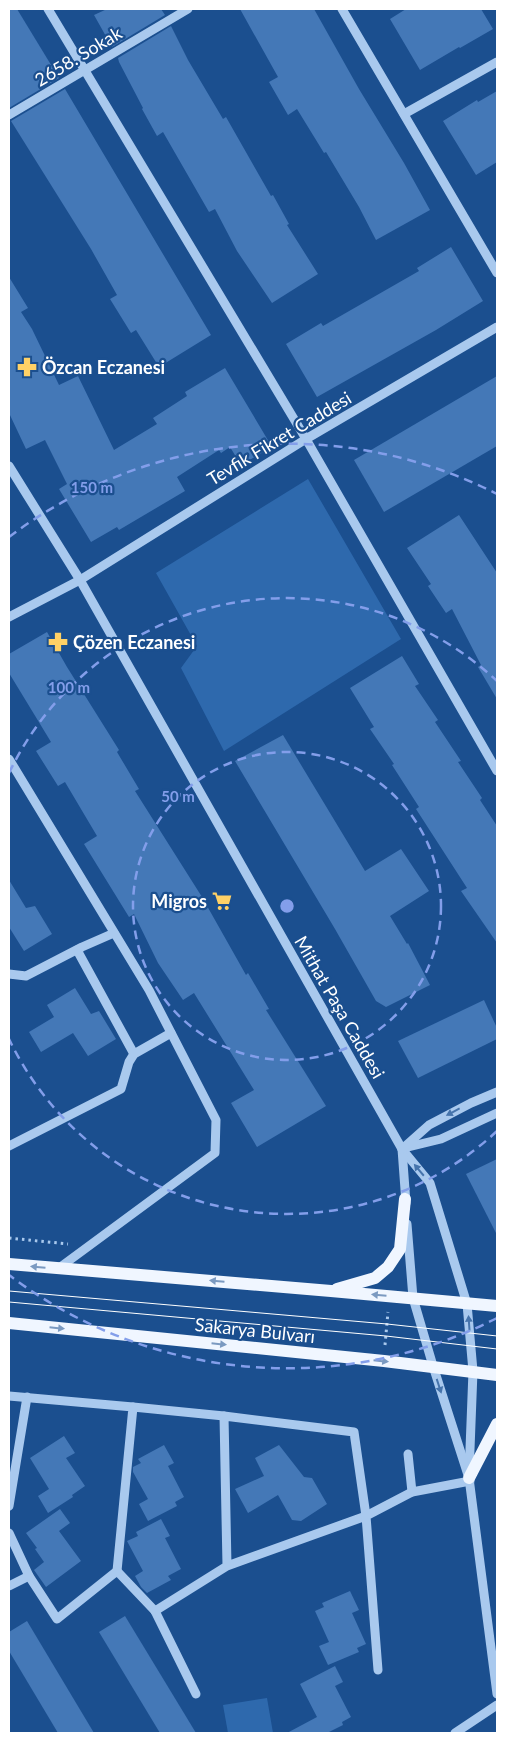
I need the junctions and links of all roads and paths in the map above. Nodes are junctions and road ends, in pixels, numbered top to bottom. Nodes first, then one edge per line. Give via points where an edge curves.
1 (48, 9) edge
2 (188, 9) edge
3 (342, 9) edge
4 (497, 62) edge
5 (85, 72) junction
6 (404, 114) junction
7 (9, 115) edge
8 (497, 273) edge
9 (497, 327) edge
10 (306, 439) junction
11 (9, 466) edge
12 (80, 580) junction
13 (9, 617) edge
14 (9, 759) edge
15 (497, 770) edge
16 (114, 933) junction
17 (77, 950) junction
18 (9, 974) edge
19 (171, 1033) junction
20 (134, 1054) junction
21 (497, 1092) edge
22 (497, 1113) edge
23 (9, 1146) edge
24 (402, 1149) junction
25 (405, 1200) junction
26 (9, 1238) edge
27 (90, 1246) junction
28 (9, 1264) edge
29 (59, 1268) junction
30 (331, 1291) junction
31 (388, 1296) junction
32 (413, 1298) junction
33 (467, 1304) junction
34 (497, 1306) edge
35 (9, 1324) edge
36 (384, 1361) junction
37 (433, 1366) junction
38 (473, 1371) junction
39 (497, 1375) edge
40 (9, 1396) edge
41 (27, 1397) junction
42 (133, 1407) junction
43 (224, 1416) junction
44 (497, 1424) edge
45 (408, 1454) dead end
46 (470, 1480) junction
47 (412, 1492) junction
48 (9, 1506) edge
49 (366, 1516) junction
50 (9, 1533) edge
51 (227, 1566) junction
52 (117, 1571) junction
53 (29, 1576) junction
54 (9, 1586) edge
55 (154, 1611) junction
56 (378, 1670) dead end
57 (196, 1694) dead end
58 (497, 1694) edge
59 (497, 1705) edge
60 (455, 1733) edge

1 - 5 street
2 - 5 street, 2658. Sokak
3 - 6 street
4 - 6 street
5 - 7 street, 2658. Sokak
5 - 10 street
6 - 8 street
9 - 10 street, Tevfik Fikret Caddesi
10 - 12 street, Tevfik Fikret Caddesi
10 - 15 street
11 - 12 street, Mithat Paşa Caddesi
12 - 13 street, Tevfik Fikret Caddesi
12 - 24 street, Mithat Paşa Caddesi
14 - 16 street
16 - 17 street
16 - 19 street
17 - 18 street via 26,976
17 - 20 street
19 - 20 street
19 - 27 street via 216,1120 215,1153
20 - 23 street via 121,1089
21 -> 24 street via 429,1125
22 - 24 street via 441,1139
24 - 25 street
33 -> 24 street, Mithat Paşa Caddesi via 430,1183
25 - 30 main road via 400,1249 388,1267 375,1278
25 - 32 street
26 - 27 path
27 - 29 street
29 -> 28 main road
30 -> 29 main road
31 -> 30 main road
31 - 32 main road
31 - 36 path
32 - 33 main road
32 - 37 street
33 - 34 main road
38 -> 33 street, Mithat Paşa Caddesi
35 -> 36 main road, Sakarya Bulvarı
36 - 37 main road, Sakarya Bulvarı
37 - 38 main road, Sakarya Bulvarı
37 -> 46 street
38 - 39 main road, Sakarya Bulvarı
38 - 46 street, Mithat Paşa Caddesi
40 - 41 street
41 - 42 street
41 - 48 street
42 - 43 street
42 - 52 street
43 - 49 street via 354,1432
43 - 51 street
44 - 46 main road
45 - 47 street
46 - 47 street
46 - 58 street
47 - 49 street
49 - 51 street
49 - 56 street
50 - 53 street
51 - 55 street
52 - 53 street via 57,1619
52 - 55 street
53 - 54 street
55 - 57 street
59 - 60 street

